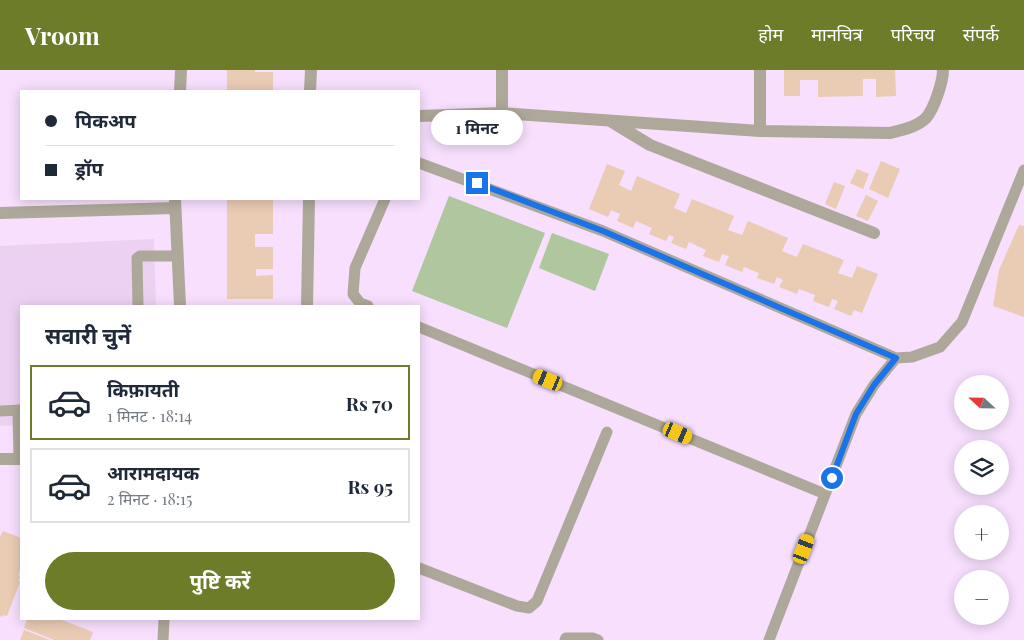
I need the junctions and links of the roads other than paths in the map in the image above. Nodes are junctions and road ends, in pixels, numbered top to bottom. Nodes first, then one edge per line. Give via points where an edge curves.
1 (181, 70) edge
2 (311, 70) edge
3 (502, 70) edge
4 (760, 70) edge
5 (943, 70) edge
6 (180, 90) edge
7 (310, 90) edge
8 (502, 113) junction
9 (420, 116) edge
10 (610, 121) junction
11 (760, 131) junction
12 (420, 162) edge
13 (1024, 170) edge
14 (309, 200) edge
15 (385, 200) edge
16 (175, 203) edge
17 (0, 213) edge
18 (874, 233) dead end
19 (177, 256) junction
20 (138, 305) edge
21 (180, 305) edge
22 (307, 305) edge
23 (365, 305) edge
24 (420, 327) edge
25 (896, 358) junction
26 (20, 410) edge
27 (0, 411) edge
28 (607, 432) dead end
29 (0, 459) edge
30 (20, 459) edge
31 (825, 494) junction
32 (420, 568) edge
33 (164, 620) edge
34 (164, 640) edge
35 (565, 640) edge
36 (598, 640) edge
37 (769, 640) edge

1 - 6 street
2 - 7 street
3 - 8 street
4 - 11 street
5 - 11 street via 935,101 926,117 907,128 890,133
8 - 9 street
8 - 10 street
10 - 11 street
10 - 18 street via 650,145
12 - 25 lane via 603,231
13 - 25 lane via 962,322 940,346 912,357
14 - 22 street
15 - 23 lane via 355,268 353,294
16 - 17 street
16 - 19 street
19 - 20 lane via 137,258
19 - 21 street
24 - 31 lane
25 - 31 lane via 856,414
26 - 27 lane
26 - 30 lane
28 - 32 lane via 537,601 529,608
29 - 30 street
31 - 37 lane
33 - 34 lane
35 - 36 lane

